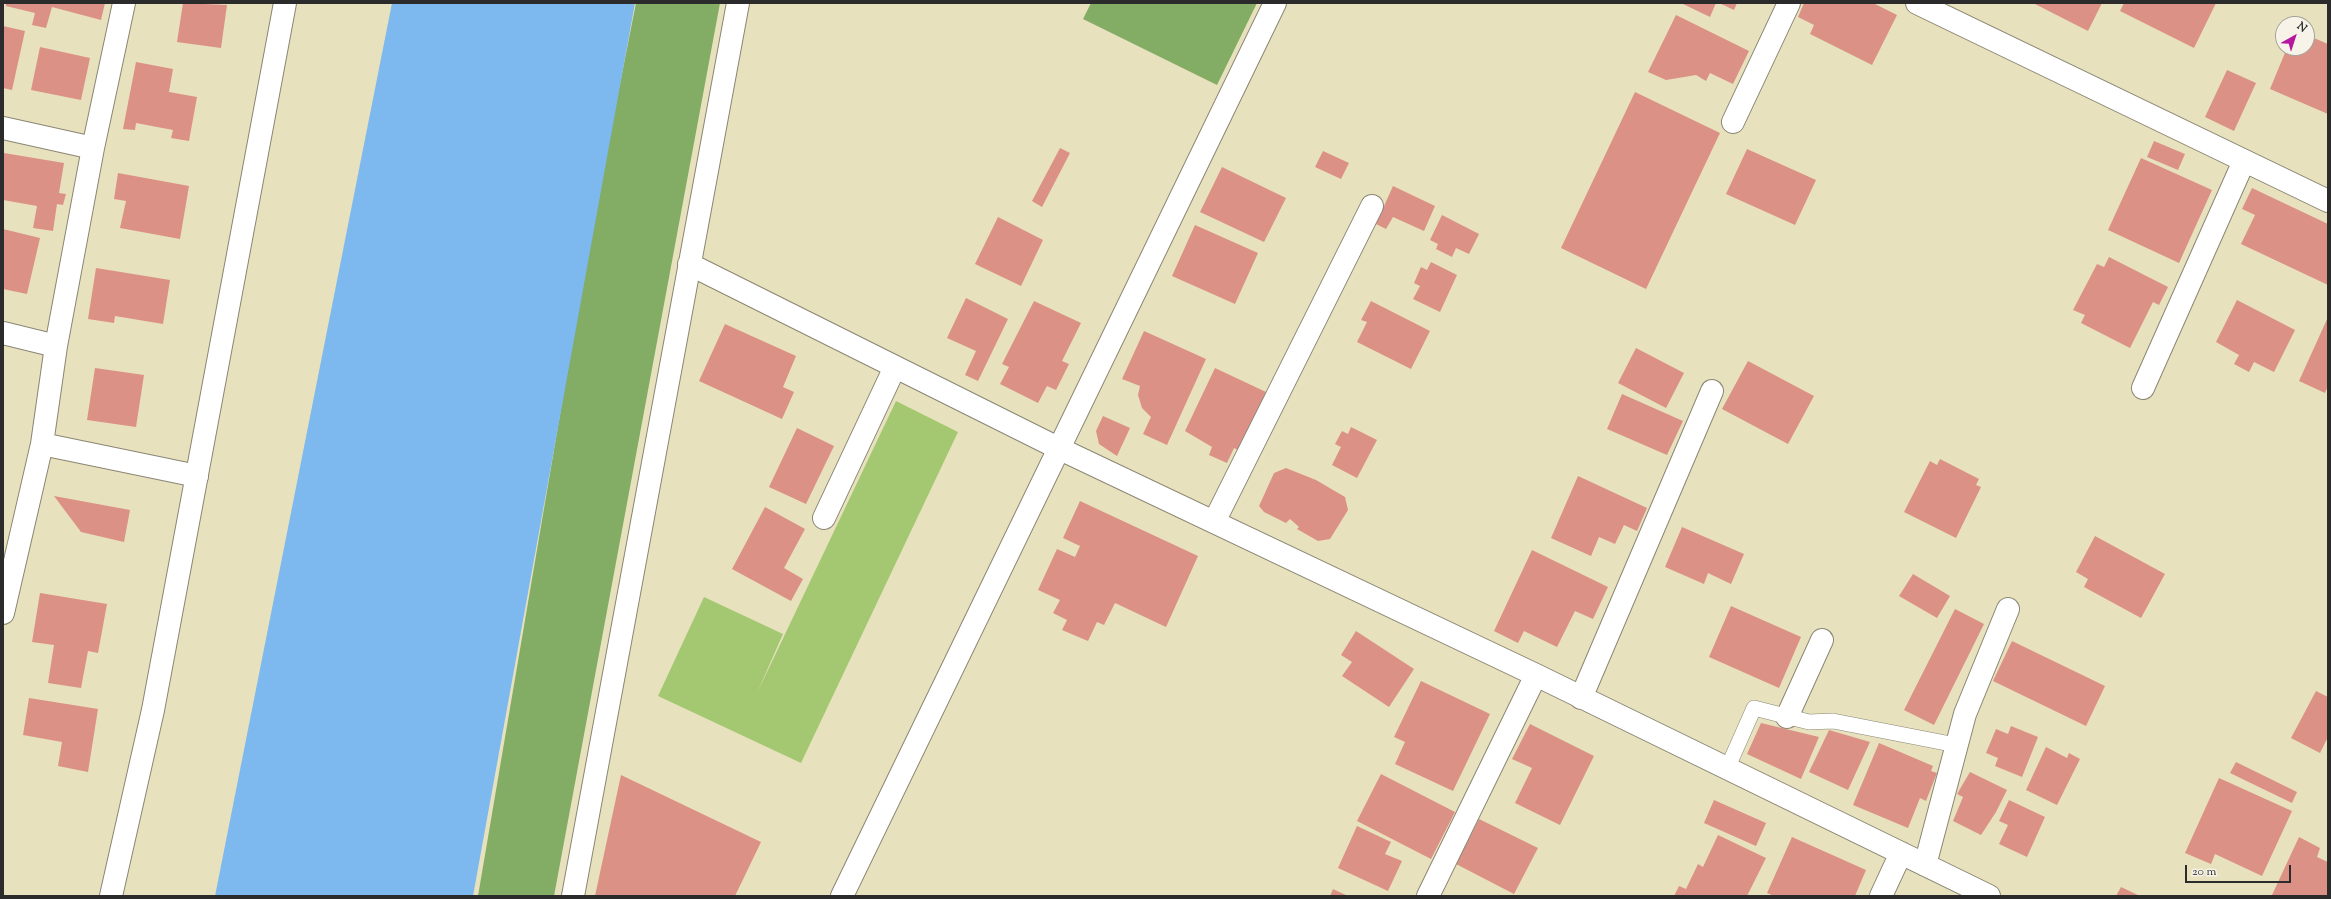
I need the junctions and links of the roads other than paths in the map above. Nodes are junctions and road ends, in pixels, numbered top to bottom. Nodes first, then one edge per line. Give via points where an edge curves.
1 (124, 3) edge
2 (285, 3) edge
3 (738, 3) edge
4 (1275, 3) edge
5 (1788, 3) edge
6 (1916, 3) edge
7 (1733, 122) dead end
8 (3, 128) edge
9 (93, 148) junction
10 (2244, 161) junction
11 (2328, 201) edge
12 (1372, 206) dead end
13 (688, 264) junction
14 (3, 333) edge
15 (56, 346) junction
16 (895, 367) junction
17 (2143, 388) dead end
18 (1712, 391) dead end
19 (42, 444) junction
20 (1058, 448) junction
21 (197, 476) junction
22 (824, 518) dead end
23 (1214, 522) junction
24 (4, 606) edge
25 (2008, 609) dead end
26 (1822, 640) dead end
27 (1536, 675) junction
28 (1581, 698) junction
29 (1787, 717) junction
30 (1956, 745) junction
31 (1727, 769) junction
32 (1901, 853) junction
33 (1925, 865) junction
34 (111, 896) edge
35 (573, 896) edge
36 (842, 896) edge
37 (1428, 896) edge
38 (1881, 896) edge
39 (1989, 896) edge

1 - 9 street
2 - 21 street
3 - 13 street
4 - 20 street
5 - 7 street
6 - 10 street
8 - 9 street
9 - 15 street
10 - 11 street
10 - 17 street
12 - 23 street
13 - 16 street
13 - 35 street
14 - 15 street
15 - 19 street
16 - 20 street
16 - 22 street
18 - 28 street
19 - 21 street
19 - 24 street
20 - 23 street
20 - 36 street
21 - 34 street via 153,710
23 - 27 street
25 - 30 street via 1965,714
26 - 29 street
27 - 28 street
27 - 37 street
28 - 31 street
29 - 30 lane via 1809,722 1833,721
29 - 31 lane via 1754,708
30 - 33 street
31 - 32 street
32 - 33 street
32 - 38 street
33 - 39 street

